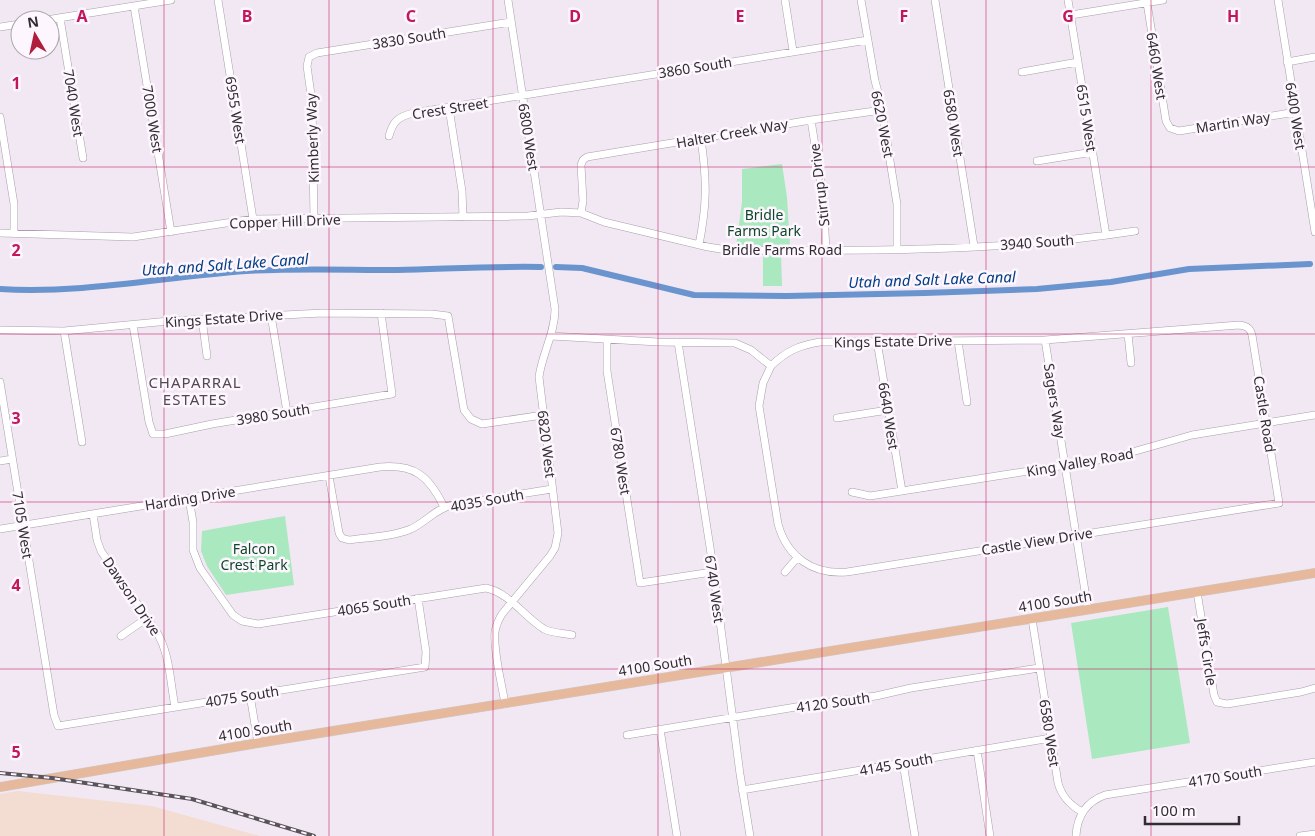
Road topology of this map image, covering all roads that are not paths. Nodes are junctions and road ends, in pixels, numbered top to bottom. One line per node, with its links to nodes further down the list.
1 (170, 0): 11 (street)
2 (218, 0): 37 (street, 6955 West)
3 (508, 0): 14 (street, 6800 West)
4 (785, 0): 16 (street)
5 (861, 0): 15 (street, 6620 West)
6 (935, 0): 46 (street, 6580 West)
7 (1068, 0): 12 (street, 6515 West)
8 (1163, 0): 10 (street)
9 (1278, 0): 20 (street, 6400 West)
10 (1147, 3): 12 (street); 28 (street, 6460 West)
11 (134, 6): 13 (street); 40 (street, 7000 West)
12 (1070, 14): 19 (street, 6515 West)
13 (60, 18): 32 (street, 7040 West)
14 (511, 22): 17 (street, 3830 South); 22 (street, 6800 West)
15 (868, 40): 16 (street, 3860 South); 24 (street, 6620 West)
16 (793, 52): 22 (street, 3860 South)
17 (309, 57): 38 (street, Kimberly Way)
18 (1315, 57): 20 (street)
19 (1078, 62): 21 (street); 31 (street, 6515 West)
20 (1288, 62): 25 (street, 6400 West)
21 (1022, 72)
22 (522, 95): 23 (street, Crest Street); 35 (street, 6800 West)
23 (449, 108): 29 (street, Crest Street); 36 (street)
24 (882, 110): 27 (street, Halter Creek Way); 47 (street, 6620 West)
25 (1296, 112): 28 (street, Martin Way); 41 (street, 6400 West)
26 (0, 117): 43 (street)
27 (811, 120): 30 (street, Halter Creek Way); 49 (street, Stirrup Drive)
28 (1170, 128)
29 (389, 136)
30 (701, 139): 34 (street, Halter Creek Way); 45 (street)
31 (1092, 152): 33 (street); 44 (street, 6515 West)
32 (83, 158)
33 (1037, 160)
34 (581, 213): 35 (street, Bridle Farms Road); 45 (street, Bridle Farms Road)
35 (540, 215): 36 (street, Copper Hill Drive); 50 (street, 6800 West)
36 (463, 217): 38 (street, Copper Hill Drive)
37 (253, 219): 38 (street, Copper Hill Drive); 40 (street, Copper Hill Drive)
38 (314, 219)
39 (1135, 231): 44 (street, 3940 South)
40 (171, 232): 43 (street, Copper Hill Drive)
41 (1315, 232)
42 (0, 233): 43 (street, Copper Hill Drive)
43 (14, 233)
44 (1106, 235): 46 (street, 3940 South)
45 (699, 245): 49 (street, Bridle Farms Road)
46 (974, 246): 48 (street, 3940 South)
47 (898, 249): 48 (street, Bridle Farms Road); 49 (street, Bridle Farms Road)
48 (939, 249)
49 (826, 250)
50 (550, 274): 59 (street, 6820 West)
51 (381, 313): 52 (street, Kings Estate Drive); 72 (street, 3980 South); 73 (street, Kings Estate Drive)
52 (271, 315): 53 (street, Kings Estate Drive); 72 (street)
53 (202, 319): 54 (street, Kings Estate Drive); 65 (street)
54 (133, 325): 57 (street, Kings Estate Drive); 72 (street, 3980 South)
55 (1248, 327): 58 (street, Kings Estate Drive); 76 (street, Castle Road)
56 (0, 330): 57 (street, Kings Estate Drive)
57 (64, 331): 77 (street)
58 (1128, 334): 62 (street, Kings Estate Drive); 66 (street)
59 (551, 336): 60 (street); 73 (street, 6820 West)
60 (607, 340): 64 (street); 93 (street, 6780 West)
61 (958, 340): 62 (street, Kings Estate Drive); 63 (street, Kings Estate Drive); 70 (street)
62 (1045, 340): 80 (street, Sagers Way)
63 (877, 341): 67 (street, Kings Estate Drive); 71 (street, 6640 West)
64 (678, 342): 67 (street); 93 (street, 6740 West)
65 (207, 356)
66 (1131, 363)
67 (771, 366): 92 (street, Castle View Drive)
68 (0, 382): 69 (street, 7105 West)
69 (1, 396): 78 (street, 7105 West)
70 (967, 402)
71 (888, 410): 75 (street); 83 (street, 6640 West)
72 (287, 412)
73 (543, 415): 82 (street, 6820 West)
74 (1315, 415): 76 (street, King Valley Road)
75 (837, 418)
76 (1266, 423): 80 (street, King Valley Road); 86 (street, Castle Road)
77 (82, 442)
78 (12, 459): 79 (street); 89 (street, 7105 West)
79 (0, 461)
80 (1065, 465): 83 (street, King Valley Road); 91 (street, Sagers Way)
81 (329, 476): 85 (street, Harding Drive); 87 (street, Harding Drive); 87 (street, 4035 South)
82 (552, 488): 87 (street, 4035 South); 98 (street, 6820 West)
83 (902, 491): 84 (street, King Valley Road)
84 (852, 492)
85 (189, 498): 88 (street, Harding Drive); 97 (street, 4065 South)
86 (1279, 503): 91 (street, Castle View Drive)
87 (444, 507)
88 (93, 514): 89 (street, Harding Drive); 100 (street, Dawson Drive)
89 (23, 526): 90 (street, Harding Drive); 111 (street, 7105 West)
90 (0, 529)
91 (1076, 535): 92 (street, Castle View Drive); 99 (street, Sagers Way)
92 (797, 558): 94 (street)
93 (712, 572): 104 (street, 6740 West)
94 (785, 572)
95 (1315, 573): 96 (main road, 4100 South)
96 (1197, 592): 99 (main road, 4100 South); 106 (street, Jeffs Circle)
97 (418, 598): 98 (street, 4065 South); 107 (street, 4075 South)
98 (512, 602): 102 (street, 4065 South); 108 (street, 6820 West)
99 (1088, 610): 101 (main road, 4100 South)
100 (147, 618): 103 (street); 109 (street, Dawson Drive)
101 (1032, 619): 104 (main road, 4100 South); 105 (street, 6580 West)
102 (572, 635)
103 (120, 636)
104 (726, 668): 108 (main road, 4100 South); 110 (street, 6740 West)
105 (1039, 668): 110 (street, 4120 South); 114 (street, 6580 West)
106 (1315, 688)
107 (250, 695): 109 (street, 4075 South); 115 (street)
108 (505, 704): 115 (main road, 4100 South)
109 (175, 707): 111 (street, 4075 South)
110 (733, 717): 112 (street, 4120 South); 120 (street, 6740 West)
111 (58, 726)
112 (660, 729): 113 (street, 4120 South); 123 (street)
113 (627, 734)
114 (1051, 738): 116 (street, 4145 South); 121 (street, 6580 West)
115 (258, 743): 119 (main road, 4100 South)
116 (976, 750): 118 (street, 4145 South); 126 (street)
117 (1315, 762): 121 (street, 4170 South)
118 (904, 763): 120 (street, 4145 South); 125 (street)
119 (0, 787)
120 (742, 790): 124 (street, 6740 West)
121 (1082, 812): 127 (street)
122 (1315, 834): 128 (street)
123 (678, 836)
124 (750, 836)
125 (915, 836)
126 (990, 836)
127 (1076, 836)
128 (1300, 836)

